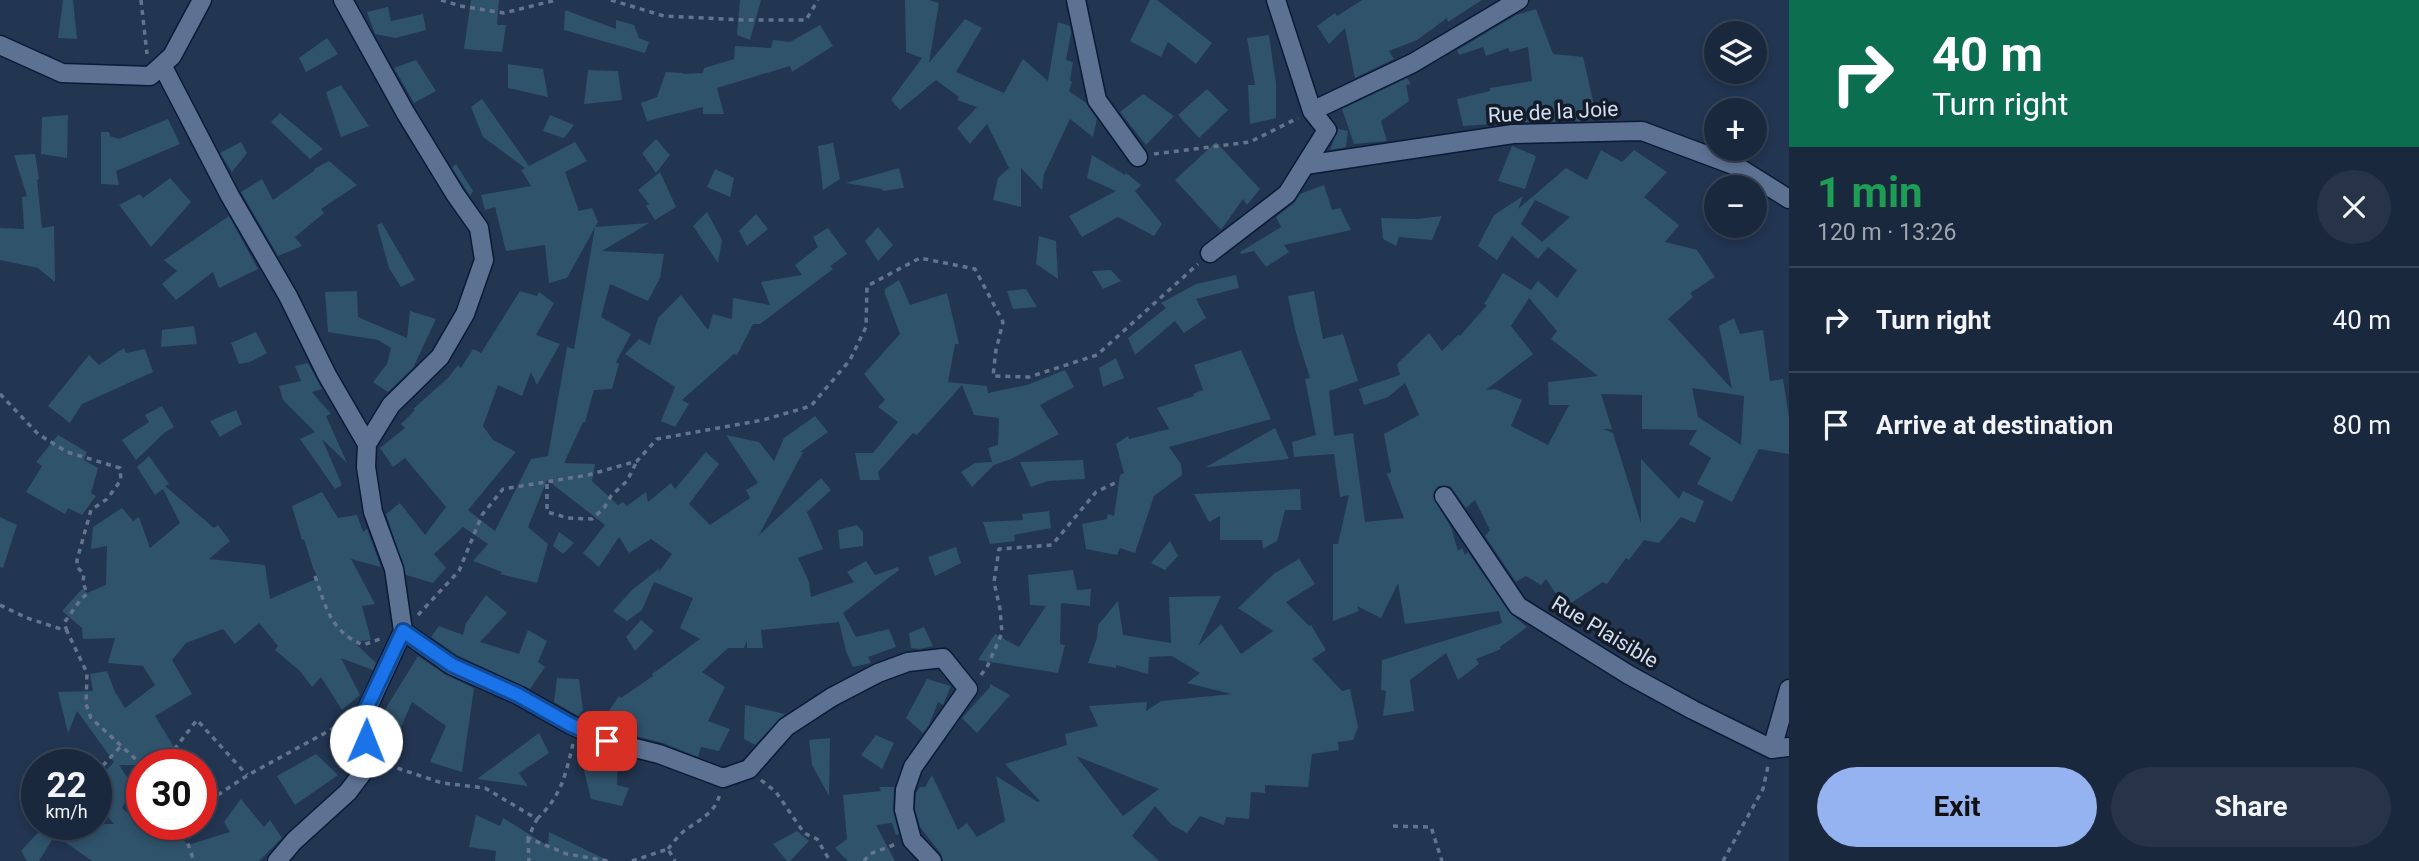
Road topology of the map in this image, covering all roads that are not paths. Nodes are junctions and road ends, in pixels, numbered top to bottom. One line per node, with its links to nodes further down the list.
1 (202, 0): 7 (street)
2 (344, 0): 13 (street)
3 (1076, 0): 9 (street)
4 (1276, 0): 8 (street)
5 (1519, 0): 8 (street)
6 (0, 45): 7 (street)
7 (156, 71): 13 (street)
8 (1312, 111): 10 (street)
9 (1138, 157)
10 (1305, 165): 11 (street, Rue de la Joie); 12 (street)
11 (1789, 199)
12 (1210, 253)
13 (367, 444): 15 (street)
14 (1444, 496): 17 (street, Rue Plaisible)
15 (403, 631): 18 (street); 19 (street)
16 (1789, 689): 17 (street)
17 (1780, 748)
18 (277, 861)
19 (932, 861)

